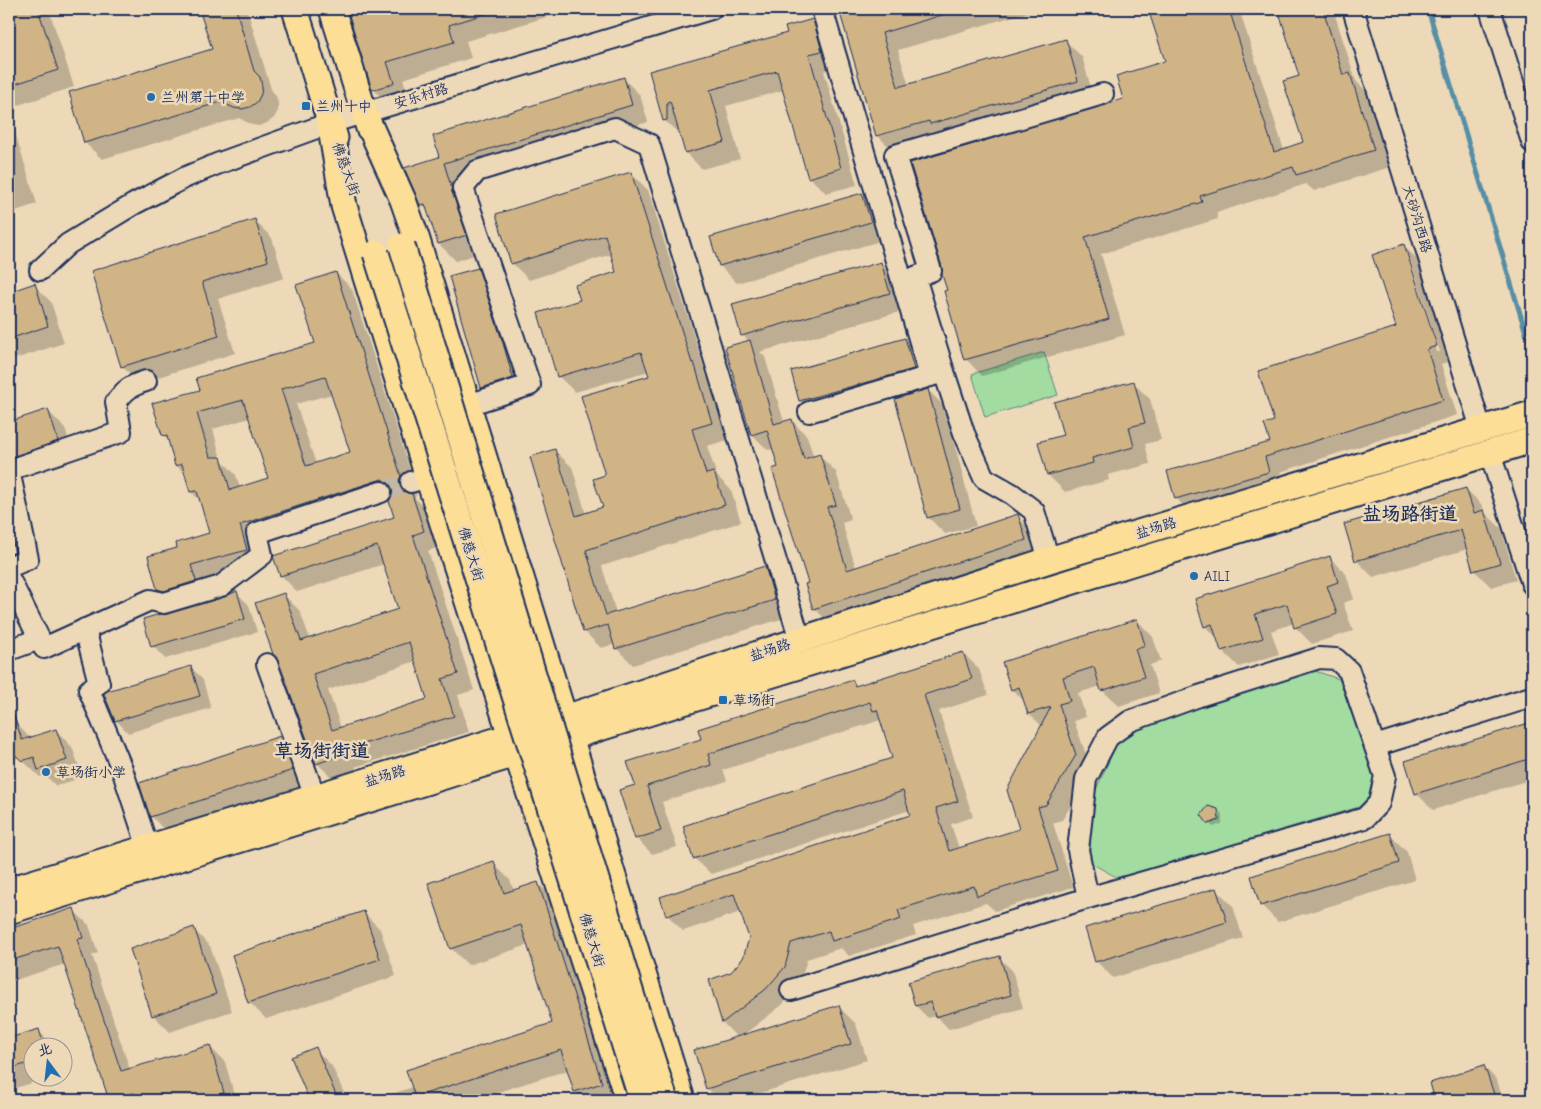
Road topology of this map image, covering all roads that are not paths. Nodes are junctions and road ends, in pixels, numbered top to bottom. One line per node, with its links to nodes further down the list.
1 (295, 9): 9 (main road, 佛慈大街)
2 (332, 9): 8 (main road, 佛慈大街)
3 (711, 9): 8 (street, 安乐村路)
4 (822, 9): 12 (street)
5 (1352, 9): 17 (street, 大砂沟西路)
6 (1490, 9): 10 (street)
7 (1103, 94): 12 (street)
8 (364, 113): 9 (street, 安乐村路); 14 (main road); 42 (main road, 佛慈大街, bridge)
9 (330, 123): 11 (street, 安乐村路); 32 (main road); 41 (main road, 佛慈大街, bridge)
10 (1532, 142)
11 (40, 270)
12 (937, 374): 15 (street); 21 (street)
13 (146, 381): 22 (street)
14 (468, 405): 26 (street); 31 (main road)
15 (809, 412)
16 (1532, 414): 17 (main road, 盐场路)
17 (1481, 429): 21 (main road, 盐场路)
18 (1523, 443): 19 (main road, 盐场路)
19 (1490, 453): 24 (street); 31 (main road, 盐场路)
20 (382, 492): 25 (street)
21 (1049, 560): 26 (main road, 盐场路)
22 (9, 567)
23 (9, 578): 27 (street)
24 (1532, 584)
25 (85, 630): 27 (street); 35 (street)
26 (800, 640): 31 (main road, 盐场路)
27 (42, 644): 28 (street)
28 (9, 650)
29 (267, 664): 34 (street)
30 (1532, 702): 33 (street)
31 (567, 728): 32 (main road, 盐场路); 43 (main road)
32 (514, 745): 34 (main road, 盐场路); 38 (main road, 盐场路); 40 (main road)
33 (1375, 746): 37 (street); 37 (street)
34 (315, 797): 35 (main road, 盐场路)
35 (148, 848): 36 (main road, 盐场路)
36 (9, 890)
37 (1088, 898): 39 (street)
38 (9, 912)
39 (791, 990)
40 (628, 1100)
41 (642, 1100)
42 (665, 1100)
43 (682, 1100)

